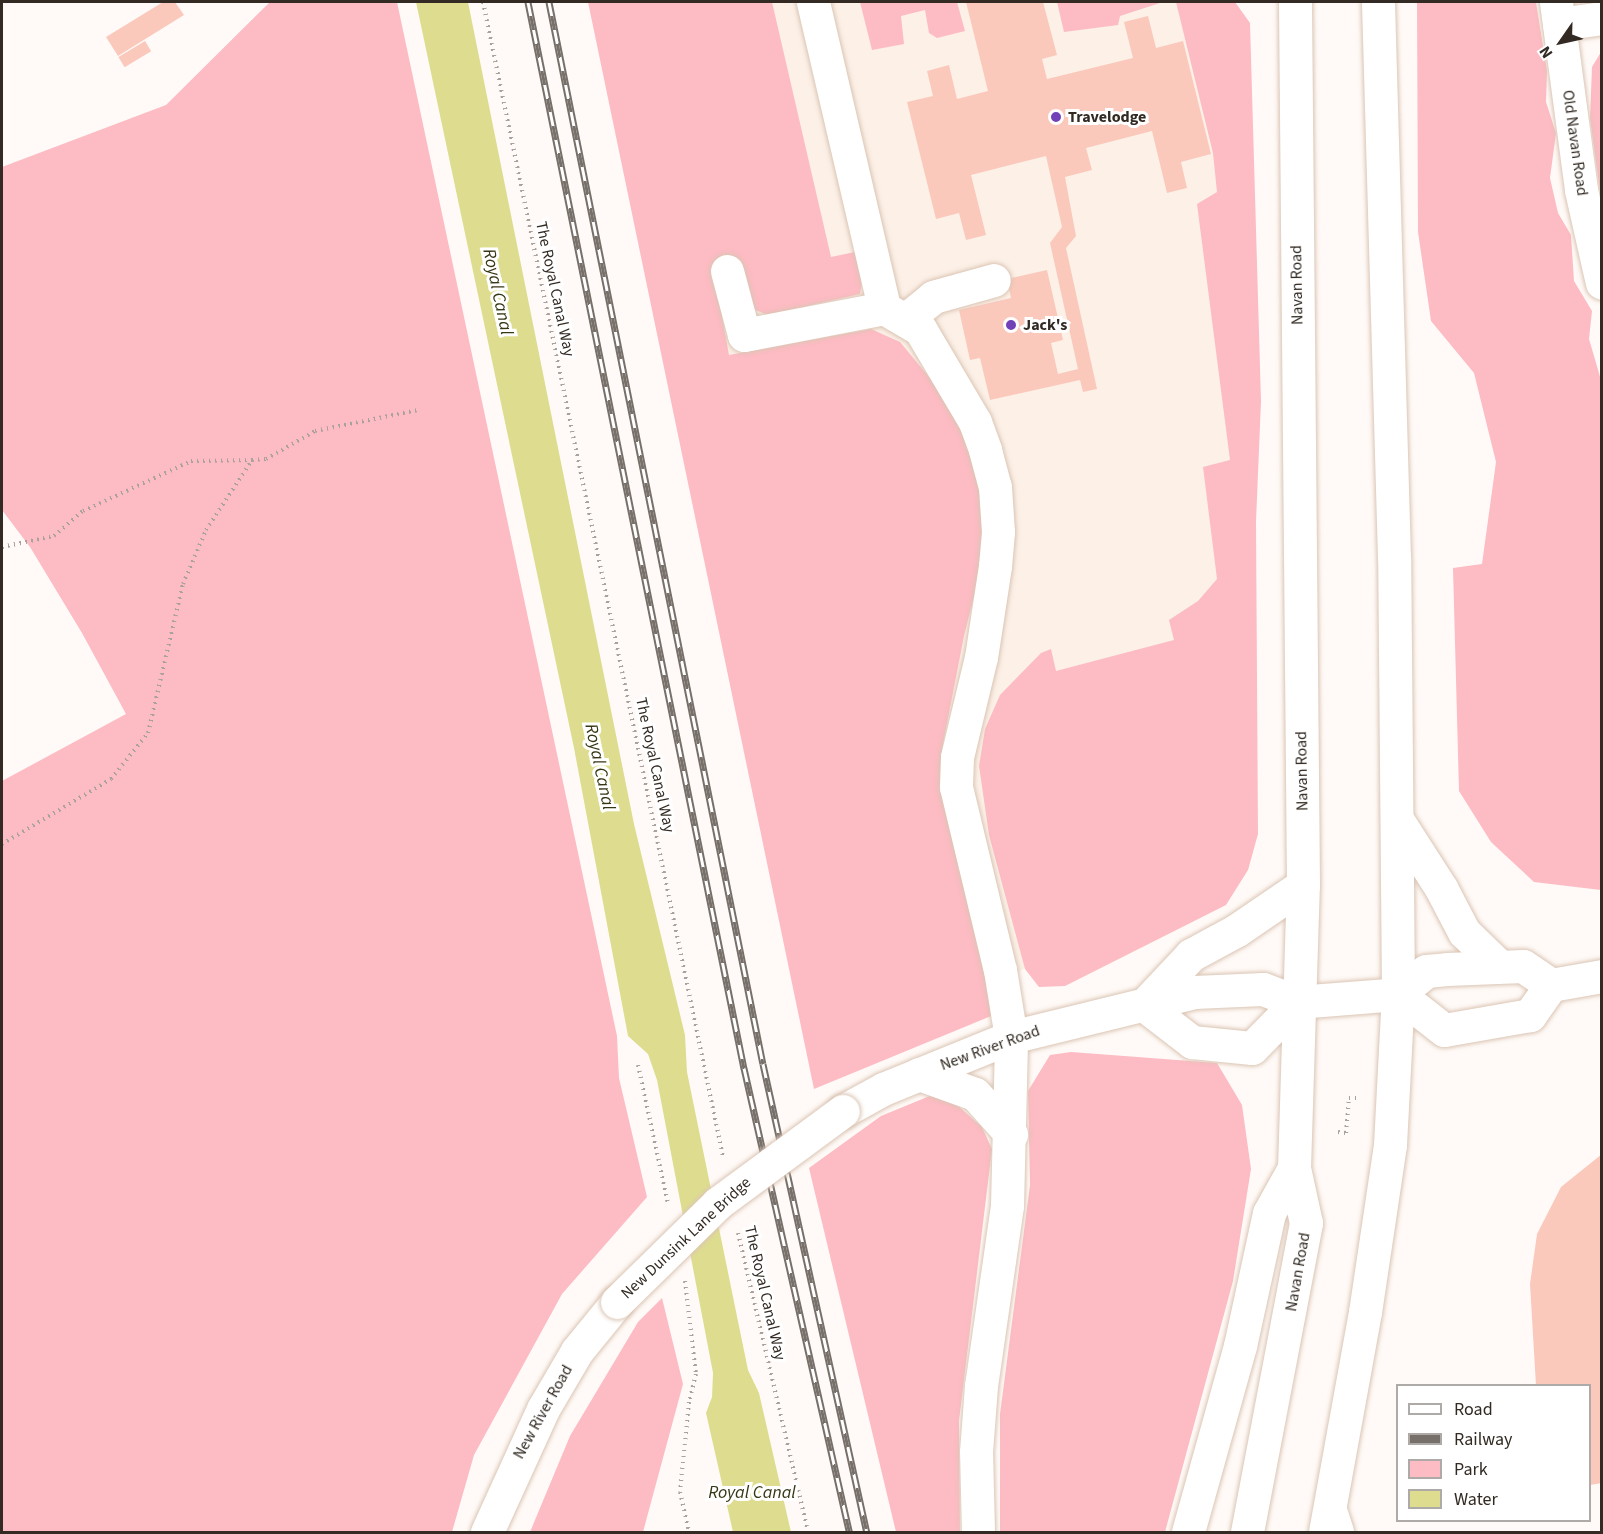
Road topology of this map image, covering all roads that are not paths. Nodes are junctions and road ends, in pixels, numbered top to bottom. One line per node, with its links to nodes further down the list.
1 (813, 2): 9 (main road)
2 (1295, 2): 11 (main road, Navan Road)
3 (1377, 2): 10 (main road)
4 (1558, 13): 5 (main road); 8 (main road, Old Navan Road)
5 (1602, 18)
6 (727, 271): 9 (main road)
7 (994, 279): 9 (main road)
8 (1602, 283)
9 (895, 314): 18 (main road)
10 (1398, 821): 12 (main road); 15 (main road)
11 (1303, 885): 16 (main road, Navan Road); 17 (main road)
12 (1499, 966): 14 (main road); 15 (main road)
13 (1602, 976): 14 (main road)
14 (1551, 985): 15 (main road)
15 (1398, 994): 16 (main road); 24 (main road)
16 (1297, 1002): 17 (main road, New River Road); 17 (main road); 22 (main road, Navan Road)
17 (1144, 1005): 18 (main road, New River Road)
18 (1011, 1037): 19 (main road, New River Road); 21 (main road)
19 (919, 1074): 20 (main road, New River Road); 21 (main road)
20 (843, 1112): 23 (main road, New Dunsink Lane Bridge, bridge)
21 (1011, 1134): 26 (main road)
22 (1294, 1168): 27 (main road); 28 (main road, Navan Road)
23 (617, 1302): 25 (main road, New River Road)
24 (1331, 1525)
25 (487, 1533)
26 (978, 1533)
27 (1188, 1533)
28 (1247, 1533)

